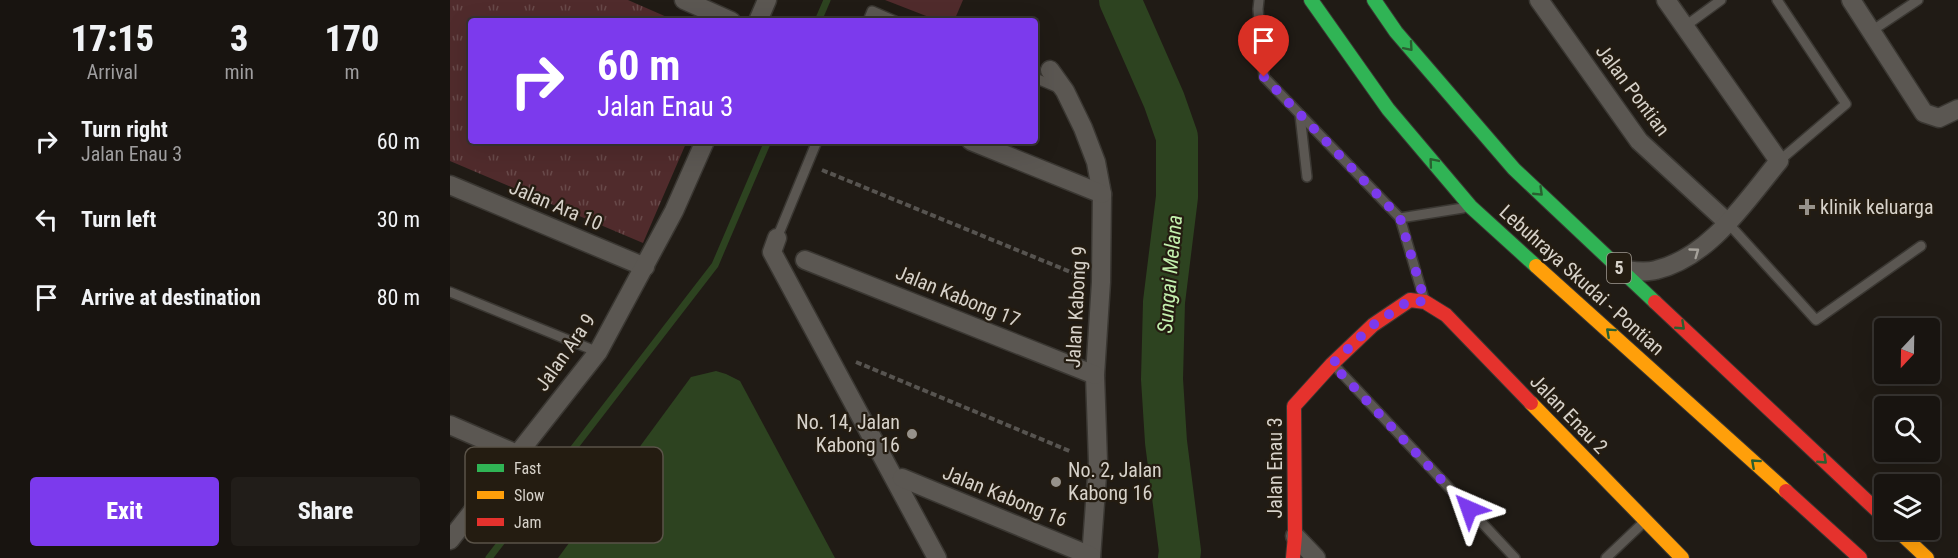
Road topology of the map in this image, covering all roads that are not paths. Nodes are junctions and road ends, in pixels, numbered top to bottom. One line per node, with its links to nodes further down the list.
1 (684, 0): 12 (street)
2 (767, 0): 13 (street)
3 (1259, 0): 20 (lane)
4 (1311, 0): 28 (main road, Lebuhraya Skudai - Pontian, one-way to 4)
5 (1374, 0): 35 (main road, Lebuhraya Skudai - Pontian / 5, one-way to 35)
6 (1539, 0): 30 (street, Jalan Pontian)
7 (1666, 0): 16 (street)
8 (1721, 0): 16 (lane)
9 (1777, 0): 24 (lane)
10 (1851, 0): 17 (street)
11 (1918, 0): 17 (lane)
12 (724, 18)
13 (759, 18)
14 (869, 18): 15 (lane)
15 (888, 18)
16 (1684, 27): 24 (street)
17 (1870, 32): 19 (street)
18 (1042, 74): 27 (street, Jalan Kabong 9)
19 (1958, 109)
20 (1300, 115): 25 (lane); 29 (lane)
21 (704, 144): 34 (street, Jalan Ara 9)
22 (816, 144): 31 (lane)
23 (978, 144): 27 (street)
24 (1779, 161): 30 (street)
25 (1307, 177)
26 (450, 186): 34 (street, Jalan Ara 10)
27 (1102, 194): 40 (street, Jalan Kabong 9)
28 (1471, 207): 29 (lane); 58 (main road, Lebuhraya Skudai - Pontian, one-way to 28)
29 (1400, 218): 37 (lane)
30 (1727, 222): 32 (lane); 35 (street, one-way to 30)
31 (777, 238): 52 (street)
32 (1921, 246)
33 (805, 260): 40 (street, Jalan Kabong 17)
34 (645, 267): 38 (street, Jalan Ara 9)
35 (1621, 270): 45 (main road, Lebuhraya Skudai - Pontian / 5, one-way to 45)
36 (450, 292): 38 (lane)
37 (1425, 302): 39 (main road, Jalan Enau 3); 47 (main road, Jalan Enau 2)
38 (598, 352): 43 (street, Jalan Ara 9)
39 (1332, 364): 48 (main road, Jalan Enau 3); 55 (lane)
40 (1095, 375): 51 (street, Jalan Kabong 9)
41 (450, 425): 42 (street)
42 (501, 447)
43 (523, 447)
44 (902, 478): 51 (street, Jalan Kabong 16)
45 (1874, 508)
46 (465, 519): 49 (street, Jalan Ara 9)
47 (1646, 521): 56 (lane); 57 (main road, Jalan Enau 2)
48 (1295, 536): 53 (main road, Jalan Enau 3); 54 (street)
49 (451, 537)
50 (1908, 540): 59 (main road)
51 (1091, 557)
52 (937, 558)
53 (1293, 558)
54 (1316, 558)
55 (1515, 558)
56 (1606, 558)
57 (1682, 558)
58 (1860, 558)
59 (1927, 558)

